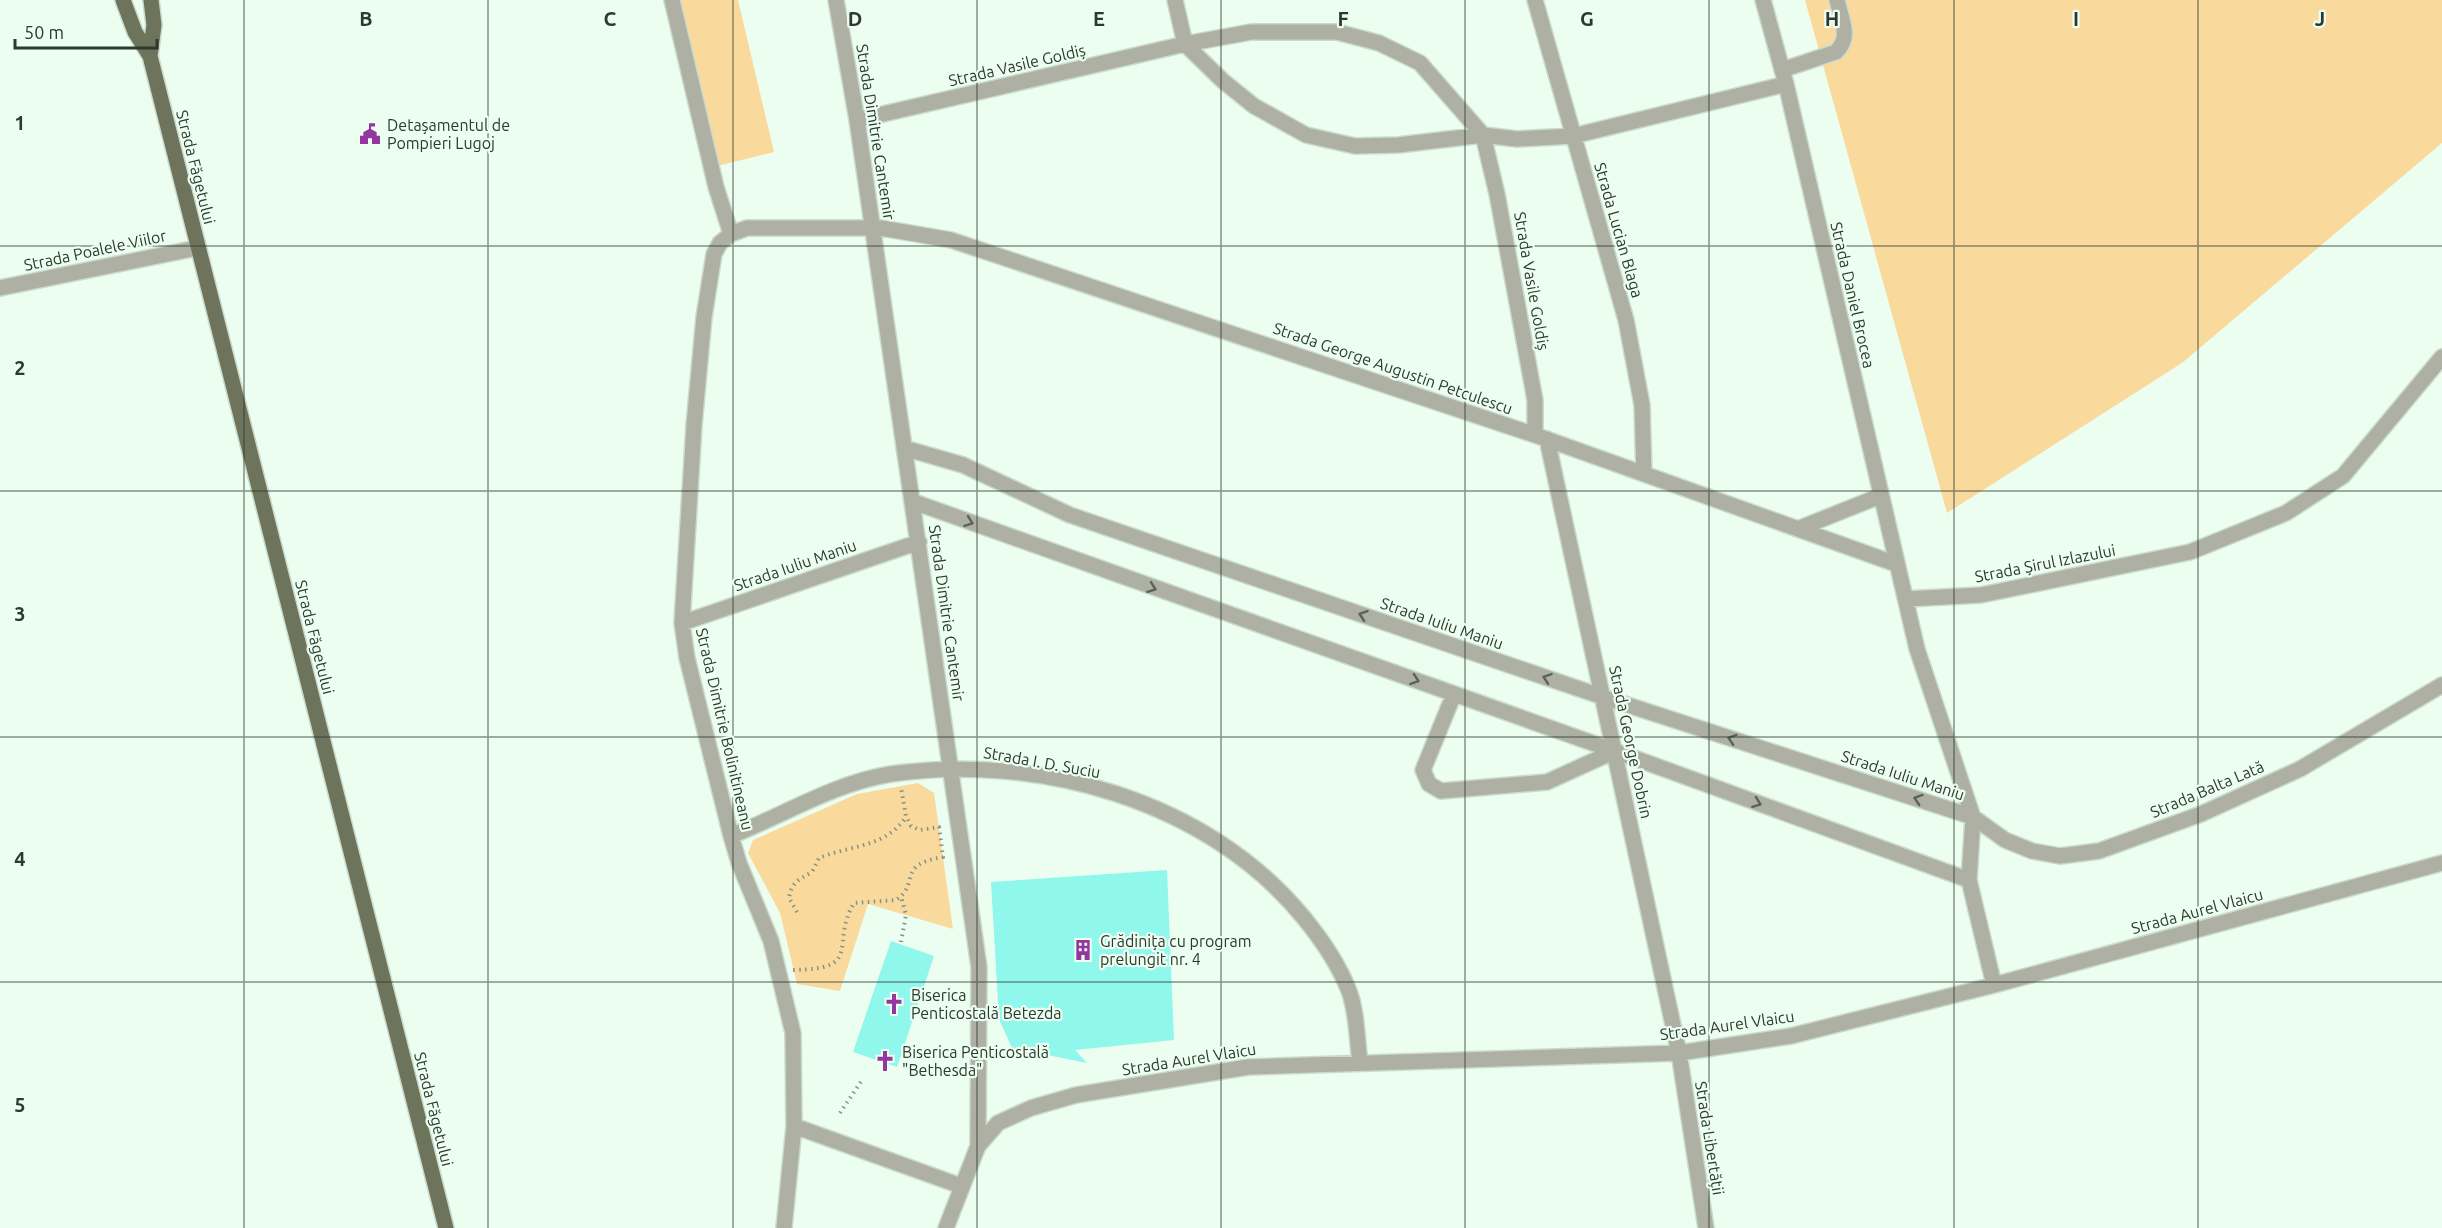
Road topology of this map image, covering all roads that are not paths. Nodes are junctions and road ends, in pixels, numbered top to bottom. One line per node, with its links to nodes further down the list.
1 (123, 0): 10 (main road, Strada Făgetului)
2 (151, 0): 10 (main road, Strada Făgetului)
3 (672, 0): 16 (street)
4 (838, 0): 12 (street, Strada Dimitrie Cantemir)
5 (1175, 0): 9 (street)
6 (1535, 0): 14 (street, Strada Lucian Blaga)
7 (1763, 0): 11 (street, Strada Daniel Brocea)
8 (1837, 0): 11 (street)
9 (1185, 44): 12 (street, Strada Vasile Goldiș); 13 (street); 13 (street, Strada Vasile Goldiș)
10 (150, 56): 17 (main road, Strada Făgetului)
11 (1784, 77): 14 (street); 23 (street, Strada Daniel Brocea)
12 (857, 120): 15 (street, Strada Dimitrie Cantemir)
13 (1483, 135): 14 (street); 20 (street, Strada Vasile Goldiș)
14 (1573, 136): 22 (street, Strada Lucian Blaga)
15 (872, 229): 16 (street); 20 (street, Strada George Augustin Petculescu); 21 (street, Strada Dimitrie Cantemir)
16 (731, 234): 29 (street, Strada Dimitrie Bolinitineanu)
17 (197, 248): 18 (street, Strada Poalele Viilor); 45 (main road, Strada Făgetului)
18 (0, 288)
19 (2442, 357): 28 (street, Strada Șirul Izlazului)
20 (1541, 437): 22 (street, Strada George Augustin Petculescu); 32 (street, Strada George Dobrin)
21 (904, 447): 24 (street, Strada Dimitrie Cantemir); 32 (street, Strada Iuliu Maniu, one-way to 21)
22 (1644, 474): 25 (street, Strada George Augustin Petculescu)
23 (1880, 495): 25 (street); 27 (street, Strada Daniel Brocea)
24 (914, 502): 26 (street, Strada Dimitrie Cantemir); 31 (street, one-way to 31)
25 (1800, 528): 27 (street, Strada George Augustin Petculescu)
26 (919, 542): 29 (street, Strada Iuliu Maniu); 34 (street, Strada Dimitrie Cantemir)
27 (1896, 564): 28 (street, Strada Daniel Brocea)
28 (1906, 599): 35 (street)
29 (682, 623): 36 (street, Strada Dimitrie Bolinitineanu)
30 (2442, 685): 35 (street, Strada Balta Lată)
31 (1454, 694): 33 (street); 33 (street)
32 (1603, 697): 33 (street, Strada George Dobrin); 35 (street, Strada Iuliu Maniu, one-way to 32)
33 (1615, 751): 38 (street, one-way to 38); 40 (street, Strada George Dobrin)
34 (951, 769): 36 (street, Strada I. D. Suciu); 41 (street, Strada I. D. Suciu); 43 (street, Strada Dimitrie Cantemir)
35 (1973, 817): 38 (street)
36 (731, 836): 42 (street, Strada Dimitrie Bolinitineanu)
37 (2442, 863): 39 (street, Strada Aurel Vlaicu)
38 (1969, 880): 39 (street)
39 (1994, 985): 40 (street, Strada Aurel Vlaicu)
40 (1679, 1053): 41 (street, Strada Aurel Vlaicu); 48 (street, Strada Libertății)
41 (1360, 1063): 43 (street, Strada Aurel Vlaicu)
42 (794, 1126): 44 (street); 46 (street, Strada Dimitrie Bolinitineanu)
43 (978, 1146): 44 (street, Strada Dimitrie Cantemir)
44 (961, 1186): 47 (street, Strada Dimitrie Cantemir)
45 (446, 1228)
46 (784, 1228)
47 (946, 1228)
48 (1706, 1228)

